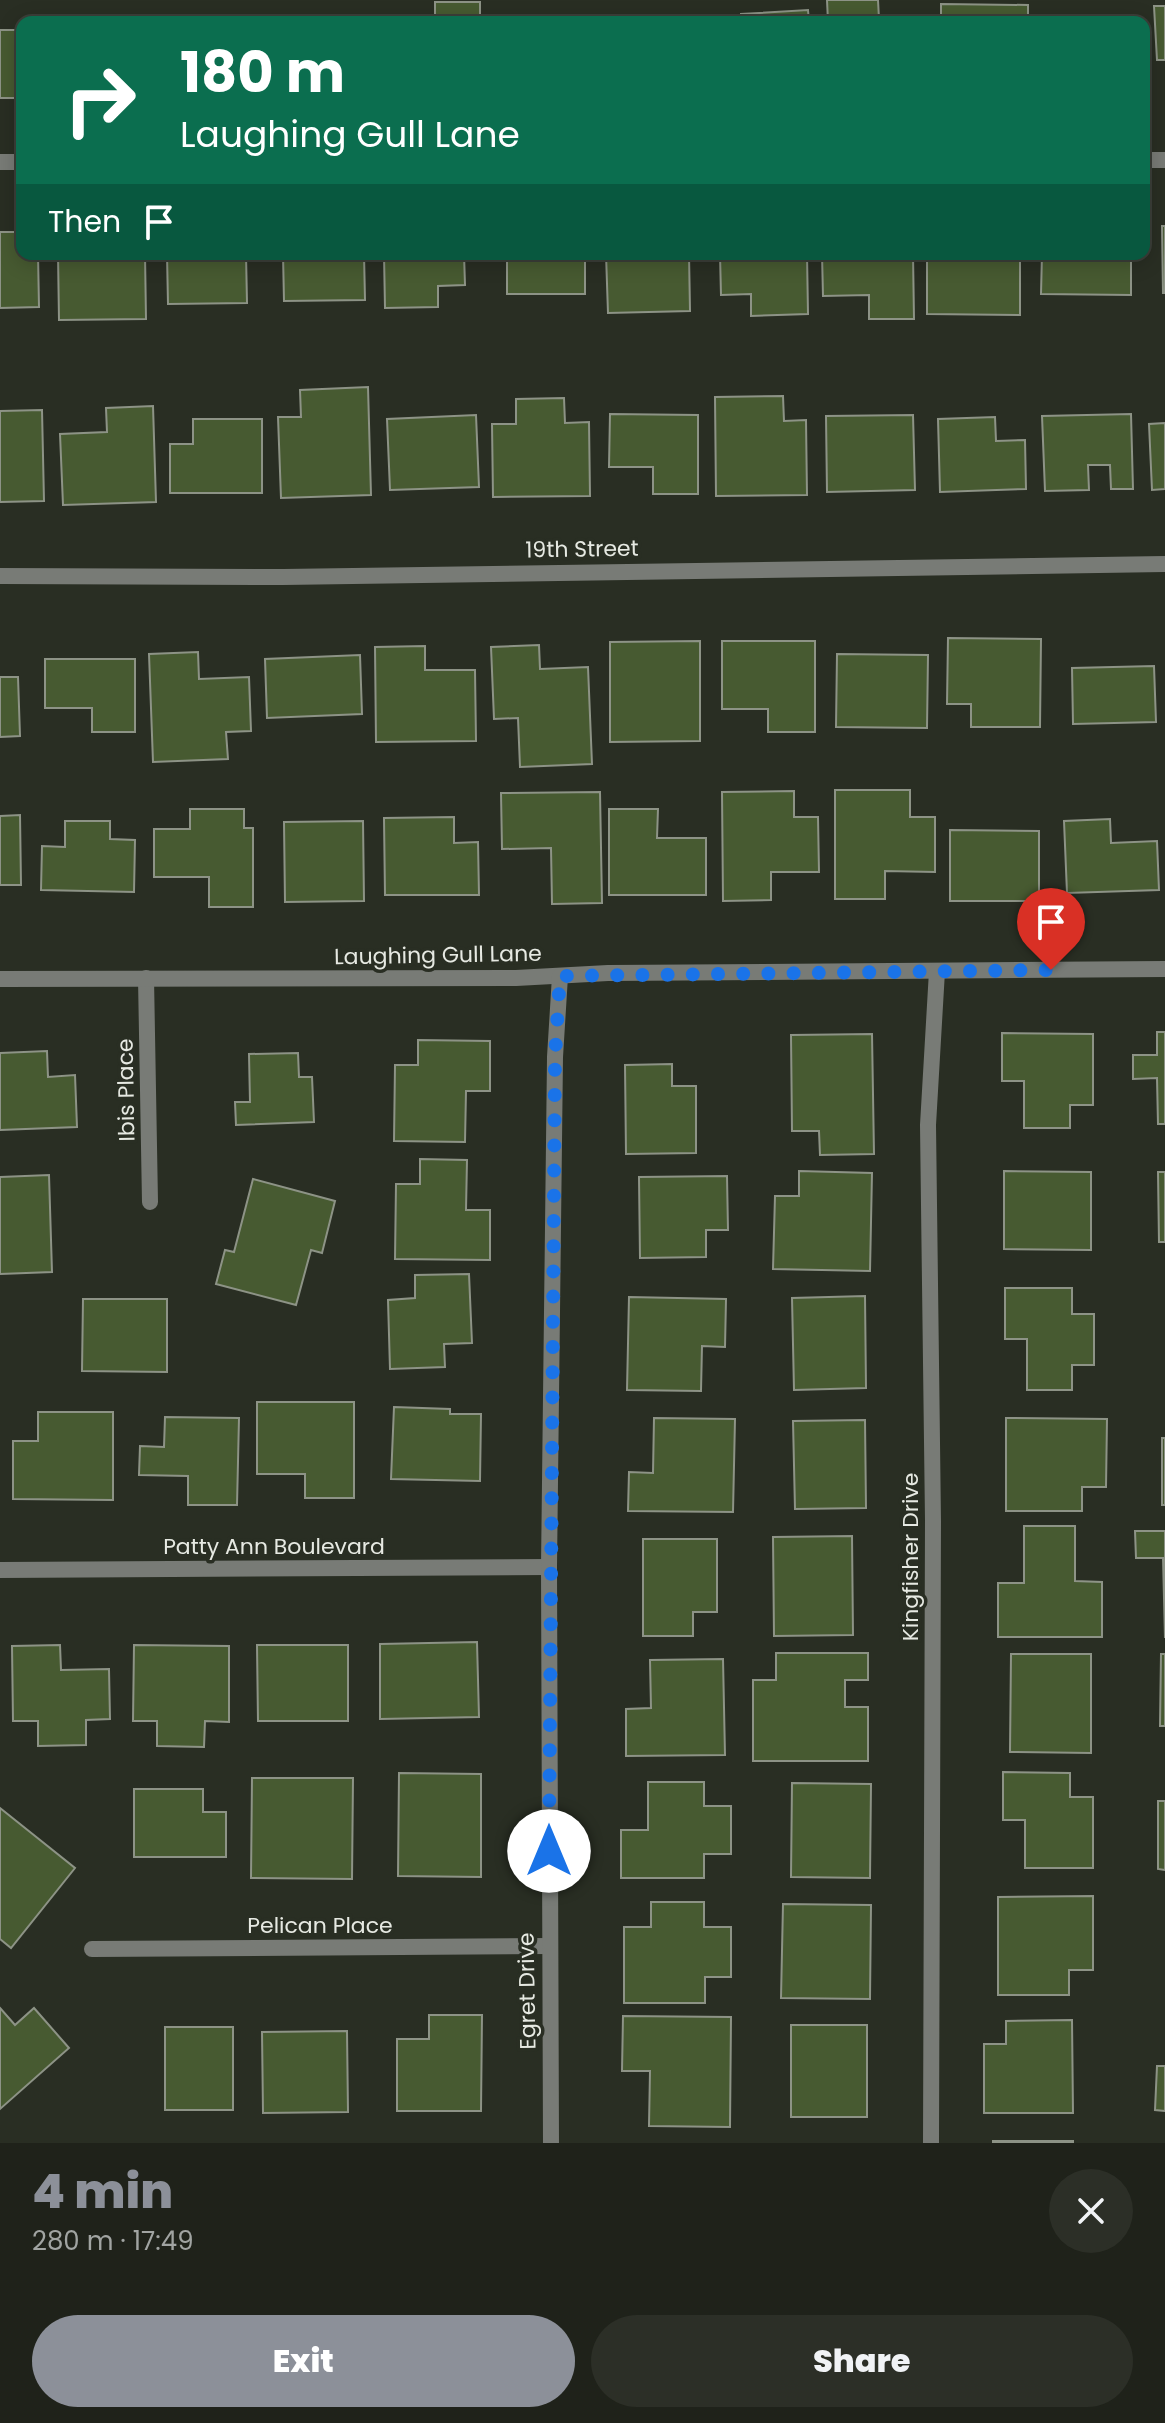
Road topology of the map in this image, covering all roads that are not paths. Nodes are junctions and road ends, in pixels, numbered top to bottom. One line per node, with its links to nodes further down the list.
1 (1165, 564): 2 (street, 19th Street)
2 (0, 576)
3 (1165, 969): 4 (street, Laughing Gull Lane)
4 (937, 971): 5 (street, Laughing Gull Lane); 14 (street, Kingfisher Drive)
5 (560, 976): 6 (street, Laughing Gull Lane); 9 (street, Egret Drive)
6 (146, 978): 7 (street, Laughing Gull Lane); 8 (street, Ibis Place)
7 (0, 979)
8 (150, 1202)
9 (549, 1567): 10 (street, Patty Ann Boulevard); 11 (street, Egret Drive)
10 (0, 1570)
11 (549, 1946): 12 (street, Pelican Place); 13 (street, Egret Drive)
12 (92, 1949)
13 (551, 2143)
14 (931, 2143)

